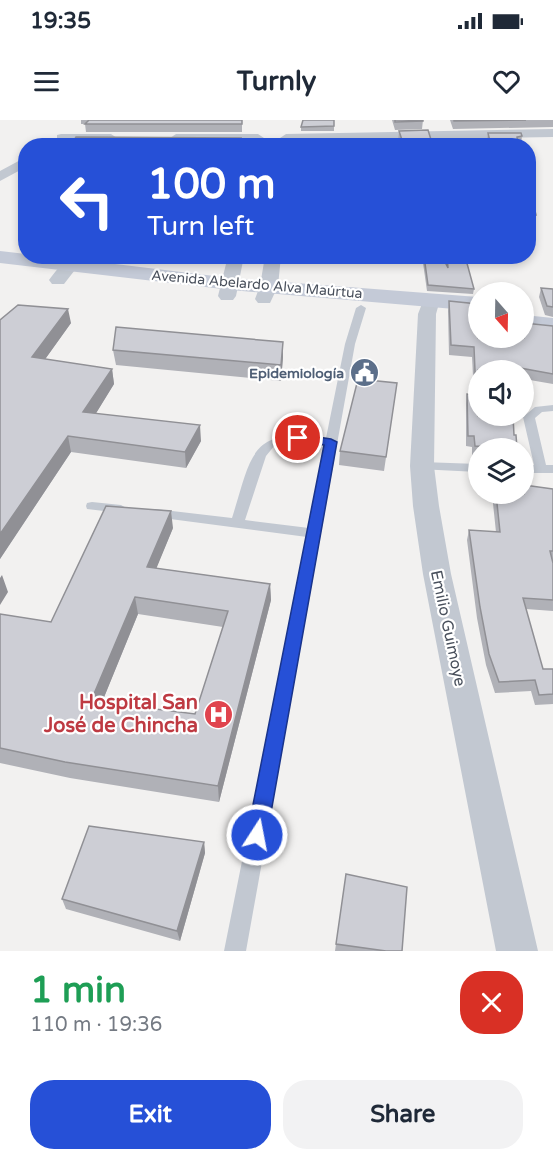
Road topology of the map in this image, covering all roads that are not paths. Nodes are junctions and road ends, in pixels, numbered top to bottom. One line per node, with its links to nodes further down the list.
1 (77, 126): 5 (street)
2 (553, 133): 4 (street)
3 (258, 137): 6 (street)
4 (286, 137)
5 (60, 138)
6 (165, 138)
7 (18, 166): 8 (street)
8 (0, 177)
9 (0, 257): 10 (street, Avenida Abelardo Alva Maúrtua)
10 (18, 262)
11 (28, 264): 14 (street, Avenida Abelardo Alva Maúrtua)
12 (234, 264): 16 (street)
13 (272, 264): 17 (street)
14 (64, 273): 15 (street, Avenida Abelardo Alva Maúrtua); 16 (street, Avenida Abelardo Alva Maúrtua)
15 (0, 274)
16 (229, 290): 17 (street, Avenida Abelardo Alva Maúrtua)
17 (267, 293): 19 (street, Avenida Abelardo Alva Maúrtua); 20 (street, Avenida Abelardo Alva Maúrtua)
18 (468, 305): 19 (street, Avenida Abelardo Alva Maúrtua)
19 (429, 307): 20 (street, Avenida Abelardo Alva Maúrtua); 23 (street, Avenida Abelardo Alva Maúrtua); 28 (street, Emilio Guimoye)
20 (361, 308): 27 (lane)
21 (534, 309): 22 (street)
22 (553, 310)
23 (468, 316)
24 (534, 323): 25 (street)
25 (553, 325)
26 (553, 408): 30 (lane)
27 (331, 442): 32 (lane); 33 (lane)
28 (422, 466): 29 (lane); 35 (street, Emilio Guimoye)
29 (468, 468)
30 (547, 469)
31 (92, 506): 32 (lane)
32 (237, 523): 33 (lane)
33 (314, 532): 34 (lane)
34 (235, 951)
35 (517, 951)

